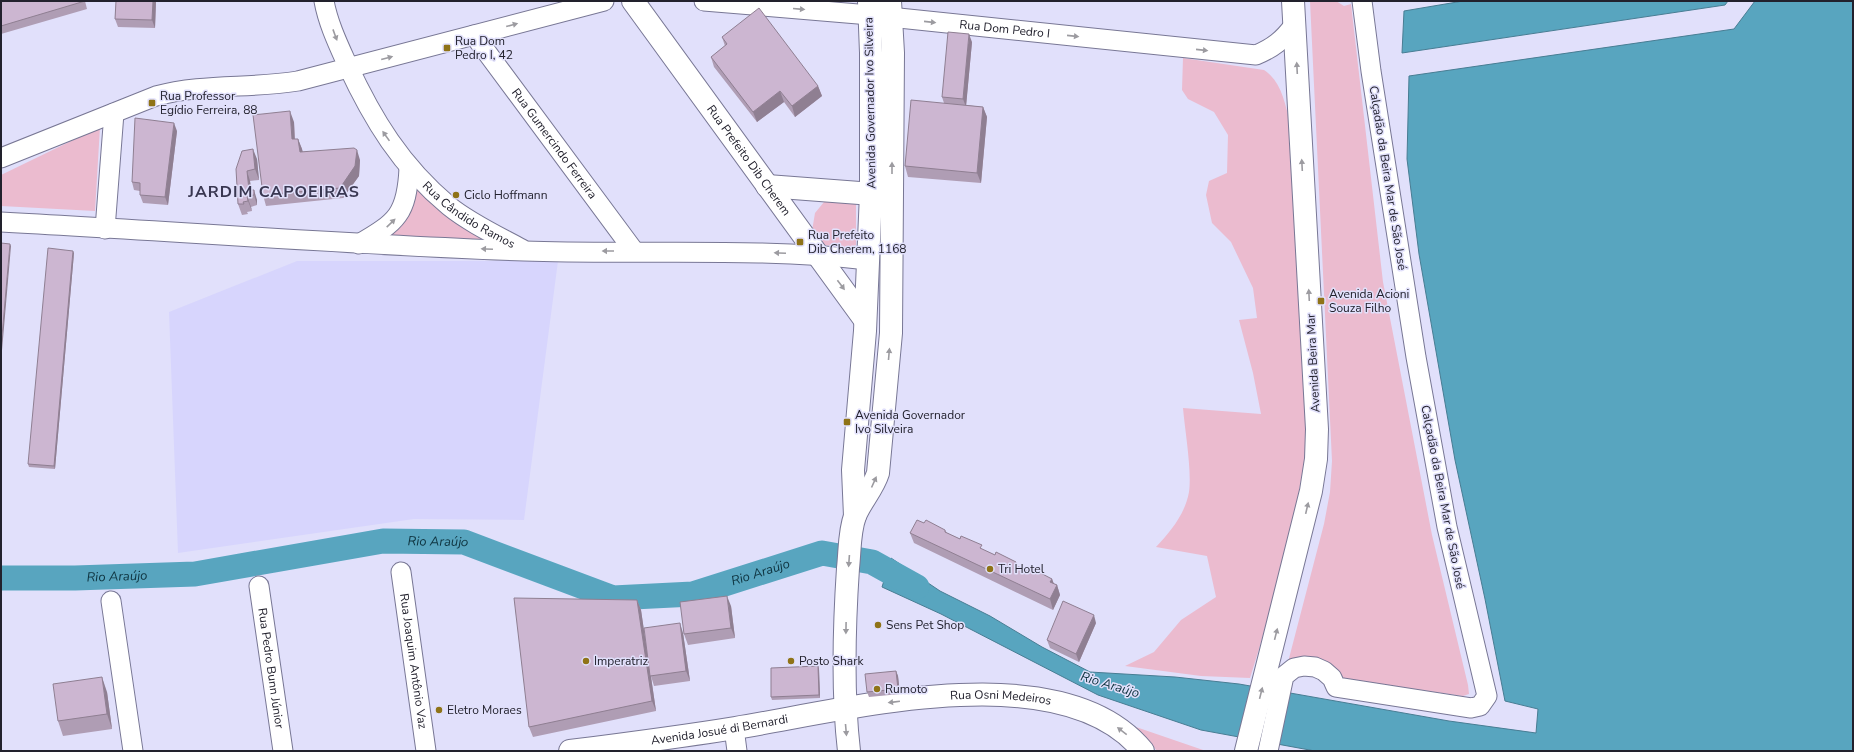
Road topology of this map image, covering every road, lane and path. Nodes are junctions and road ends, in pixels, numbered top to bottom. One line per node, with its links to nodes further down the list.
1 (324, 1): 11 (street, Rua Cândido Ramos, one-way to 11)
2 (604, 1): 10 (street, one-way to 2)
3 (633, 1): 15 (main road, Rua Prefeito Dib Cherem)
4 (704, 1): 7 (street, Rua Dom Pedro I, one-way to 7)
5 (1292, 1): 9 (main road, Avenida Beira Mar)
6 (1362, 1): 31 (street, Calçadão da Beira Mar de São José)
7 (869, 8): 8 (street, Rua Dom Pedro I); 17 (main road, Avenida Governador Ivo Silveira)
8 (890, 10): 9 (street, Rua Dom Pedro I, one-way to 9); 17 (main road, Avenida Governador Ivo Silveira, one-way to 8)
9 (1294, 25): 31 (main road, Avenida Beira Mar, one-way to 9)
10 (474, 35): 11 (street, one-way to 10); 23 (street, Rua Gumercindo Ferreira)
11 (349, 68): 12 (street); 14 (street, Rua Cândido Ramos, one-way to 11)
12 (114, 113): 13 (street); 19 (street)
13 (1, 158)
14 (409, 168): 21 (street, one-way to 14); 22 (street, Rua Cândido Ramos)
15 (767, 186): 16 (main road); 20 (main road, Rua Prefeito Dib Cherem)
16 (814, 190): 17 (main road); 20 (main road)
17 (881, 195): 25 (main road, Avenida Governador Ivo Silveira); 27 (main road, Avenida Governador Ivo Silveira, one-way to 17)
18 (1, 222): 19 (street)
19 (105, 229): 21 (street)
20 (799, 229): 24 (main road, Rua Prefeito Dib Cherem)
21 (359, 244): 22 (street, one-way to 21)
22 (526, 251): 23 (street, Rua Cândido Ramos, one-way to 22)
23 (634, 251): 24 (street, Rua Cândido Ramos, one-way to 23)
24 (819, 256): 25 (street, Rua Cândido Ramos); 26 (main road, Rua Prefeito Dib Cherem, one-way to 26)
25 (868, 260): 26 (main road, Avenida Governador Ivo Silveira)
26 (865, 320): 27 (main road, Avenida Governador Ivo Silveira)
27 (853, 524): 32 (main road, one-way to 32)
28 (401, 572): 37 (street, Rua Joaquim Antônio Vaz)
29 (259, 586): 36 (street, Rua Pedro Bunn Júnior)
30 (111, 601): 35 (street)
31 (1275, 674): 42 (main road, Avenida Beira Mar, one-way to 31); 43 (street)
32 (845, 708): 33 (main road, Avenida Josué di Bernardi); 40 (main road, one-way to 40); 41 (main road, Rua Osni Medeiros, one-way to 32)
33 (734, 728): 34 (main road, Avenida Josué di Bernardi); 39 (street)
34 (616, 748): 38 (main road, Avenida Josué di Bernardi)
35 (133, 751)
36 (283, 751)
37 (426, 751)
38 (570, 751)
39 (737, 751)
40 (849, 751)
41 (1143, 751)
42 (1246, 751)
43 (1268, 751)

